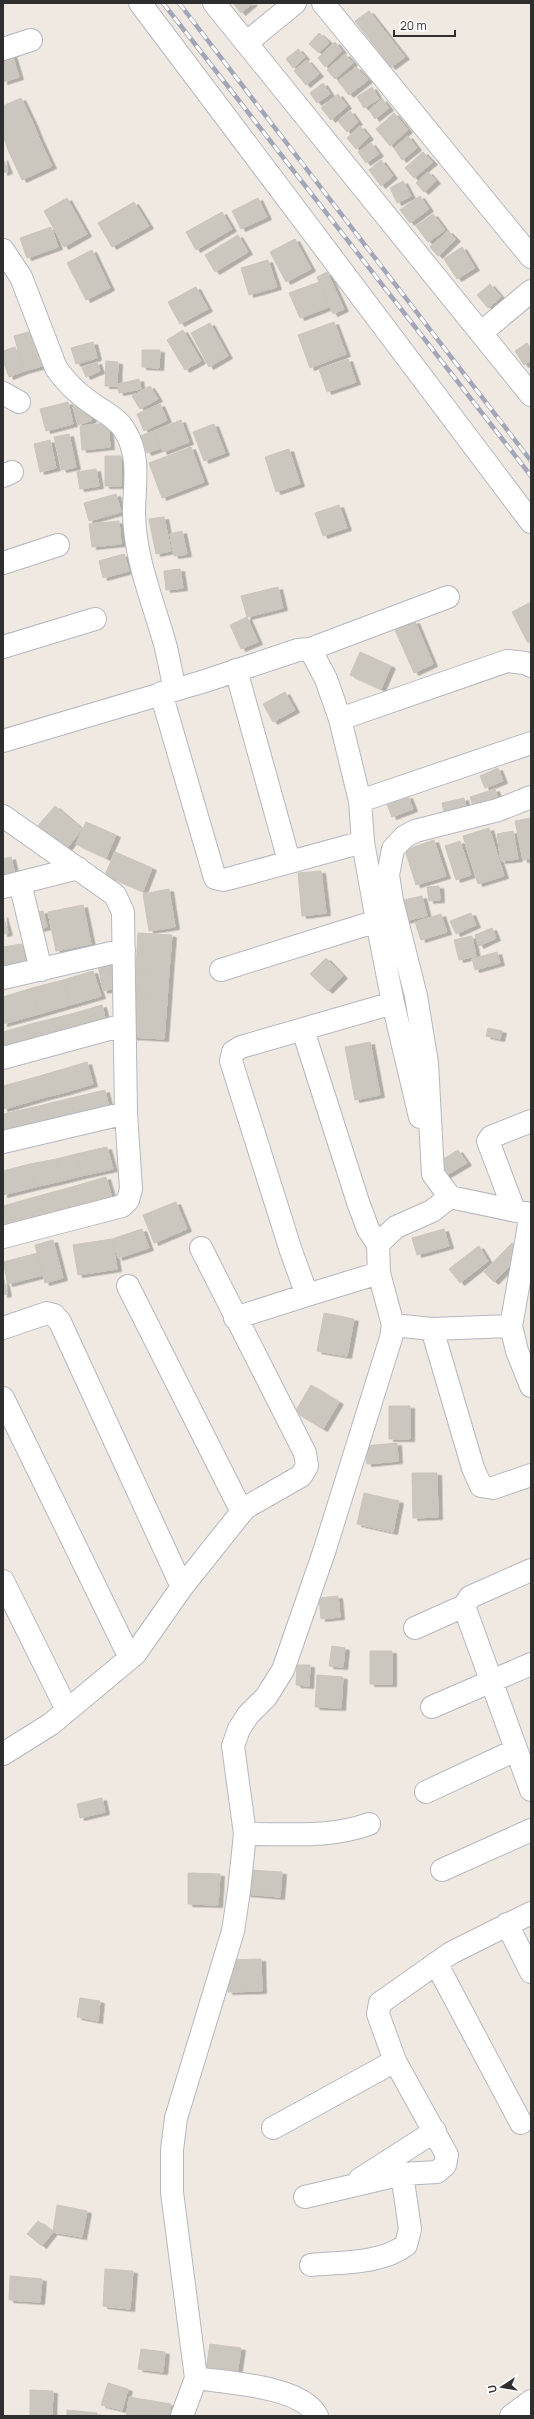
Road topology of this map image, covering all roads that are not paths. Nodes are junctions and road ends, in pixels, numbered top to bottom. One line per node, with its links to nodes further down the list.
1 (140, 3): 13 (street)
2 (214, 3): 6 (street)
3 (295, 3): 6 (street)
4 (323, 3): 9 (street)
5 (31, 40): 7 (street)
6 (246, 43): 11 (street)
7 (3, 49)
8 (3, 250): 22 (street)
9 (531, 257)
10 (531, 291): 11 (street)
11 (482, 332): 12 (street)
12 (531, 395)
13 (531, 522)
14 (58, 545): 15 (street)
15 (3, 563)
16 (448, 597): 19 (street)
17 (95, 619): 18 (street)
18 (3, 647)
19 (310, 649): 21 (street); 23 (street)
20 (531, 666): 23 (street)
21 (236, 670): 22 (street); 30 (street)
22 (168, 691): 24 (street); 30 (street)
23 (340, 719): 27 (street)
24 (3, 741)
25 (531, 743): 27 (street)
26 (531, 797): 45 (street)
27 (360, 801): 29 (street)
28 (3, 816): 31 (street)
29 (363, 842): 30 (street); 33 (street)
30 (289, 862)
31 (78, 868): 32 (street); 34 (street)
32 (12, 885): 35 (street)
33 (377, 921): 36 (street); 38 (street)
34 (124, 950): 35 (street); 39 (street)
35 (41, 970): 37 (street)
36 (221, 970)
37 (3, 978)
38 (393, 1003): 40 (street); 45 (street)
39 (124, 1025): 41 (street); 42 (street)
40 (303, 1030): 49 (street); 53 (street)
41 (3, 1058)
42 (126, 1112): 44 (street); 48 (street)
43 (531, 1121): 47 (street)
44 (3, 1142)
45 (433, 1174): 46 (street)
46 (450, 1198): 47 (street); 49 (street)
47 (525, 1212): 56 (street)
48 (3, 1237)
49 (378, 1244): 51 (street)
50 (200, 1248): 54 (street)
51 (379, 1273): 53 (street); 55 (street)
52 (128, 1286): 62 (street)
53 (307, 1295): 54 (street)
54 (235, 1318): 62 (street)
55 (394, 1325): 58 (street); 79 (street)
56 (511, 1326): 58 (street); 59 (street)
57 (3, 1328): 65 (street)
58 (432, 1329): 61 (street)
59 (531, 1386)
60 (3, 1398): 68 (street)
61 (531, 1475)
62 (242, 1512): 65 (street)
63 (531, 1570): 66 (street)
64 (3, 1581): 72 (street)
65 (182, 1587): 68 (street)
66 (464, 1606): 67 (street); 70 (street)
67 (415, 1628)
68 (130, 1658): 72 (street)
69 (531, 1664): 70 (street)
70 (492, 1682): 71 (street); 73 (street)
71 (432, 1707)
72 (67, 1710): 74 (street)
73 (516, 1750): 75 (street); 76 (street)
74 (3, 1754)
75 (531, 1790)
76 (426, 1792)
77 (369, 1824): 79 (street)
78 (531, 1830): 80 (street)
79 (244, 1834): 93 (street)
80 (442, 1870)
81 (531, 1914): 82 (street)
82 (507, 1924): 83 (street); 84 (street)
83 (436, 1963): 85 (street); 86 (street)
84 (531, 1972)
85 (395, 2061): 87 (street); 88 (street)
86 (521, 2123)
87 (273, 2128)
88 (435, 2132): 89 (street); 90 (street)
89 (402, 2174): 90 (street); 92 (street)
90 (345, 2188): 91 (street)
91 (305, 2197)
92 (311, 2265)
93 (196, 2378): 95 (street); 96 (street)
94 (531, 2401): 97 (street)
95 (182, 2416)
96 (317, 2416)
97 (511, 2416)

